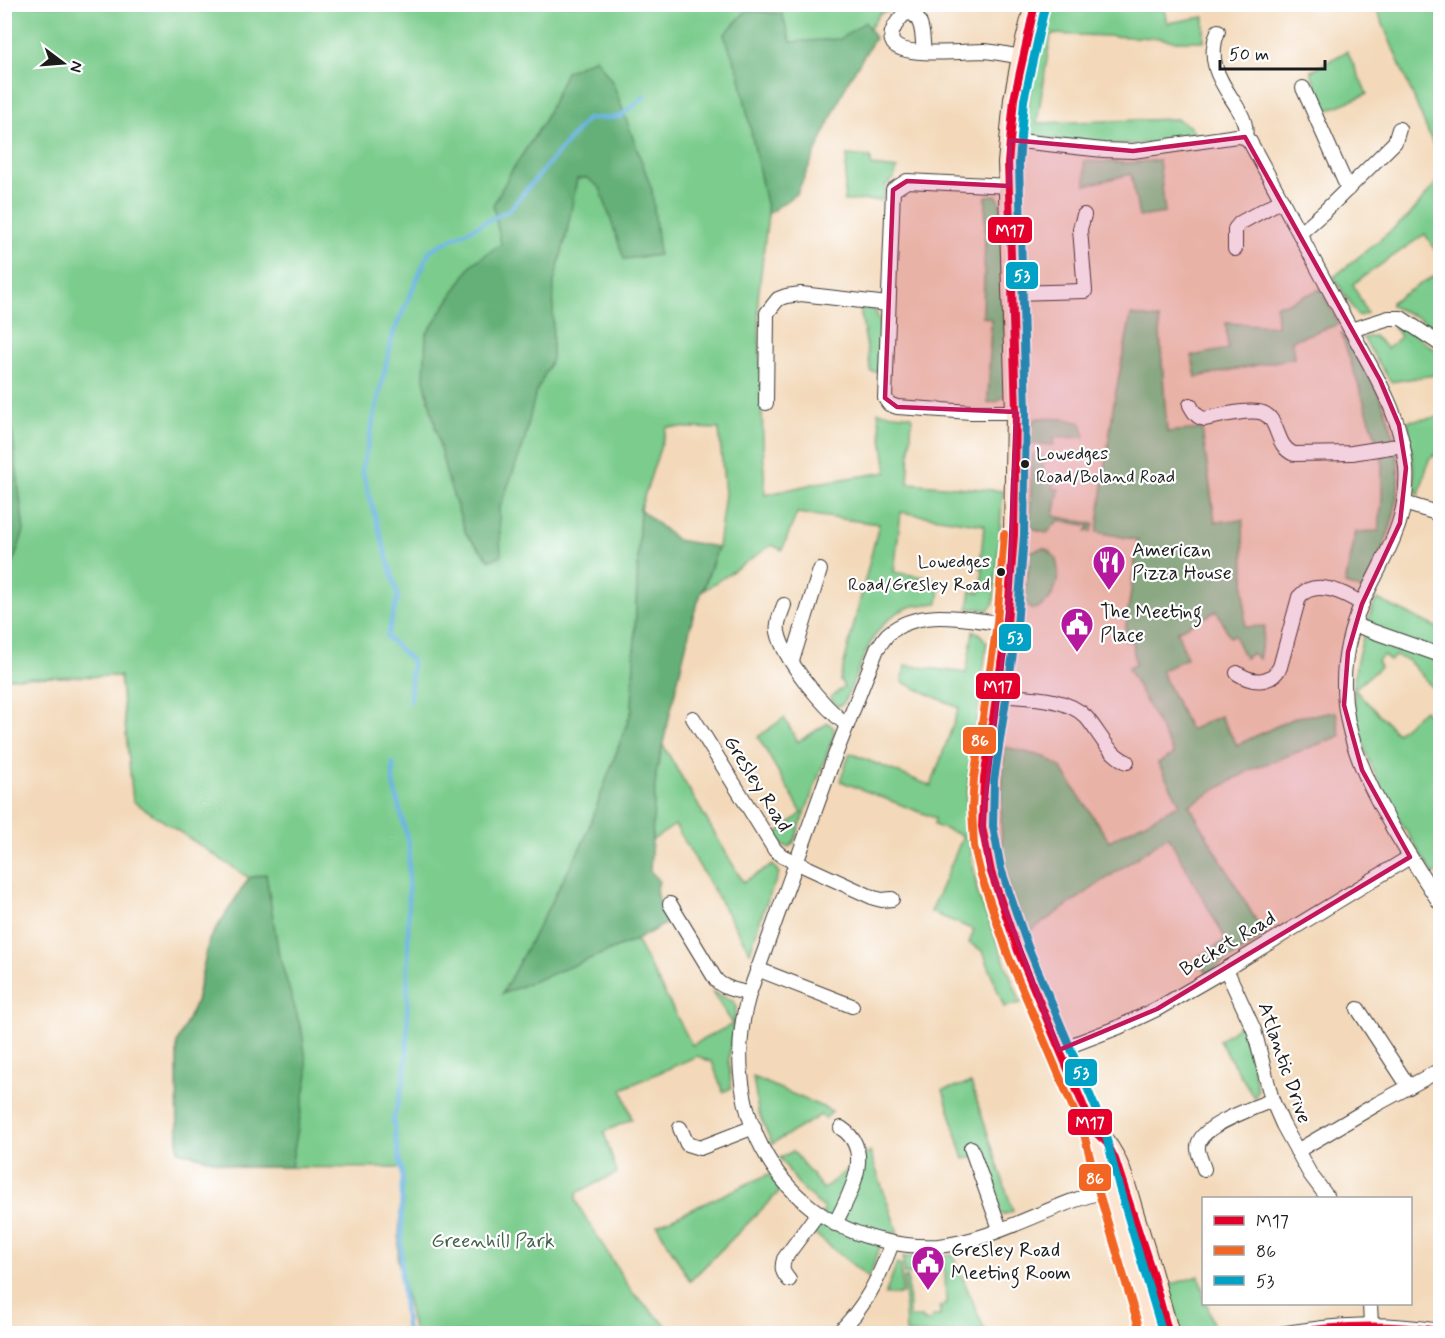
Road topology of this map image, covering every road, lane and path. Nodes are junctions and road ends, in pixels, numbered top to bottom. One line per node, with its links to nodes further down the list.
1 (1035, 4): 4 (street)
2 (1218, 32): 7 (street)
3 (924, 52): 4 (street)
4 (1022, 57): 8 (street)
5 (1303, 88): 10 (street)
6 (1400, 129): 10 (street)
7 (1245, 137): 8 (street); 11 (street)
8 (1010, 140): 9 (street)
9 (1009, 186): 15 (street); 16 (street)
10 (1348, 189): 13 (street)
11 (1282, 200): 13 (street); 14 (street)
12 (1084, 215): 15 (street)
13 (1300, 233): 17 (street)
14 (1235, 249)
15 (1013, 293): 21 (street)
16 (888, 304): 19 (street); 21 (street)
17 (1351, 330): 18 (street); 22 (street)
18 (1440, 344)
19 (766, 403)
20 (1190, 405): 22 (street)
21 (1016, 412): 28 (street)
22 (1403, 444): 23 (street)
23 (1404, 503): 24 (street); 26 (street)
24 (1440, 514)
25 (820, 570): 31 (street)
26 (1362, 604): 29 (street); 32 (street)
27 (784, 605): 31 (street)
28 (1007, 624): 33 (street); 35 (street, Gresley Road)
29 (1355, 625): 30 (street); 37 (street)
30 (1440, 655)
31 (792, 661): 35 (street)
32 (1237, 673)
33 (997, 695): 36 (street); 47 (street)
34 (693, 718): 38 (street, Gresley Road)
35 (847, 725): 38 (street, Gresley Road)
36 (1127, 762)
37 (1410, 857): 40 (street); 43 (street, Becket Road)
38 (796, 861): 39 (street, Gresley Road); 42 (street, Gresley Road)
39 (892, 899)
40 (1440, 900)
41 (669, 904): 44 (street)
42 (757, 969): 44 (street, Gresley Road); 45 (street)
43 (1226, 969): 47 (street, Becket Road); 50 (street, Atlantic Drive)
44 (749, 993): 51 (street, Gresley Road)
45 (852, 1006)
46 (1358, 1009): 49 (street)
47 (1059, 1050): 57 (street)
48 (1440, 1070): 49 (street)
49 (1409, 1087): 55 (street)
50 (1272, 1100): 55 (street, Atlantic Drive); 56 (street)
51 (754, 1127): 52 (street); 59 (street, Gresley Road)
52 (680, 1128)
53 (841, 1128): 60 (street)
54 (971, 1148): 61 (street)
55 (1297, 1151): 58 (street, Atlantic Drive)
56 (1204, 1169)
57 (1117, 1188): 61 (street, Gresley Road); 69 (street); 70 (street)
58 (1327, 1197)
59 (818, 1213): 60 (street, Gresley Road); 63 (street)
60 (835, 1224): 62 (street, Gresley Road)
61 (1000, 1229): 62 (street, Gresley Road)
62 (892, 1243): 68 (street)
63 (789, 1280)
64 (1370, 1305): 65 (street)
65 (1371, 1324): 66 (street); 67 (street)
66 (1330, 1330): 71 (street)
67 (1440, 1331)
68 (837, 1334)
69 (1152, 1334)
70 (1169, 1334)
71 (1280, 1334)

